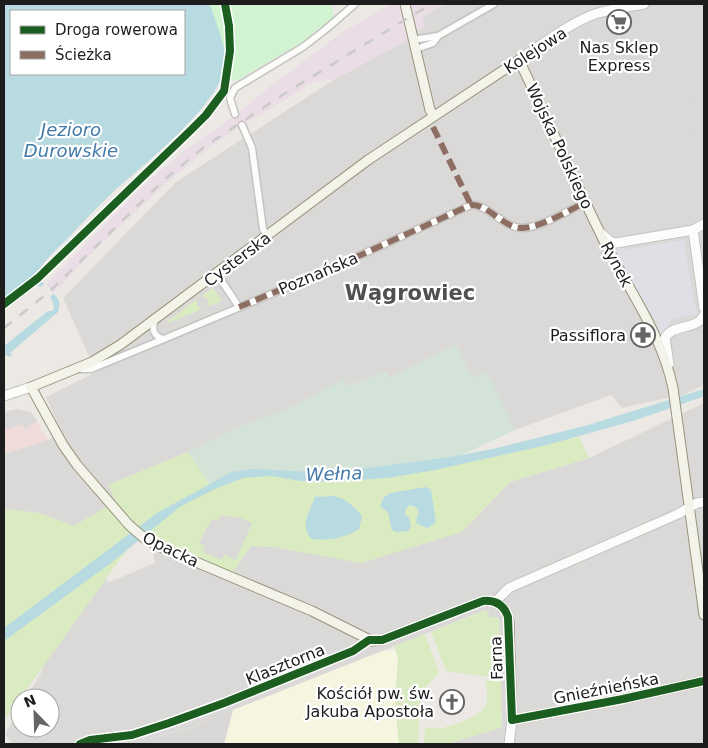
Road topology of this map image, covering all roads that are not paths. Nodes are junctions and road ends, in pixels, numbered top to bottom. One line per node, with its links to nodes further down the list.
1 (355, 4): 9 (street)
2 (405, 4): 7 (main road)
3 (494, 4): 7 (street)
4 (644, 4): 5 (street, Kolejowa)
5 (630, 5): 6 (street, Kolejowa)
6 (606, 8): 8 (street, Kolejowa)
7 (414, 44): 10 (main road)
8 (519, 60): 10 (main road, Kolejowa); 12 (main road, Wojska Polskiego)
9 (235, 114)
10 (434, 116): 16 (main road, Cysterska)
11 (242, 125): 16 (street)
12 (586, 202): 15 (main road, Wojska Polskiego); 18 (street, Poznańska)
13 (704, 224): 14 (street, Rynek)
14 (693, 230): 15 (street, Rynek); 19 (street)
15 (600, 232): 24 (main road, Rynek)
16 (267, 236): 17 (main road, Cysterska)
17 (217, 274): 18 (street); 21 (main road, Cysterska)
18 (239, 307): 22 (street, Poznańska)
19 (704, 308)
20 (704, 315): 24 (street)
21 (155, 320): 22 (street); 23 (main road, Cysterska)
22 (164, 340): 23 (street, Poznańska)
23 (74, 370): 25 (main road, Cysterska)
24 (670, 377): 28 (main road, Rynek)
25 (31, 387): 26 (street); 32 (main road, Opacka)
26 (4, 396)
27 (704, 502): 28 (street)
28 (689, 507): 29 (main road, Rynek); 30 (street)
29 (703, 598): 31 (main road, Rynek)
30 (495, 602): 32 (main road, Klasztorna); 34 (main road, Farna)
31 (704, 615)
32 (369, 640): 35 (street, Klasztorna)
33 (704, 681): 34 (main road, Gnieźnieńska)
34 (512, 720): 36 (street)
35 (80, 744)
36 (509, 744)

